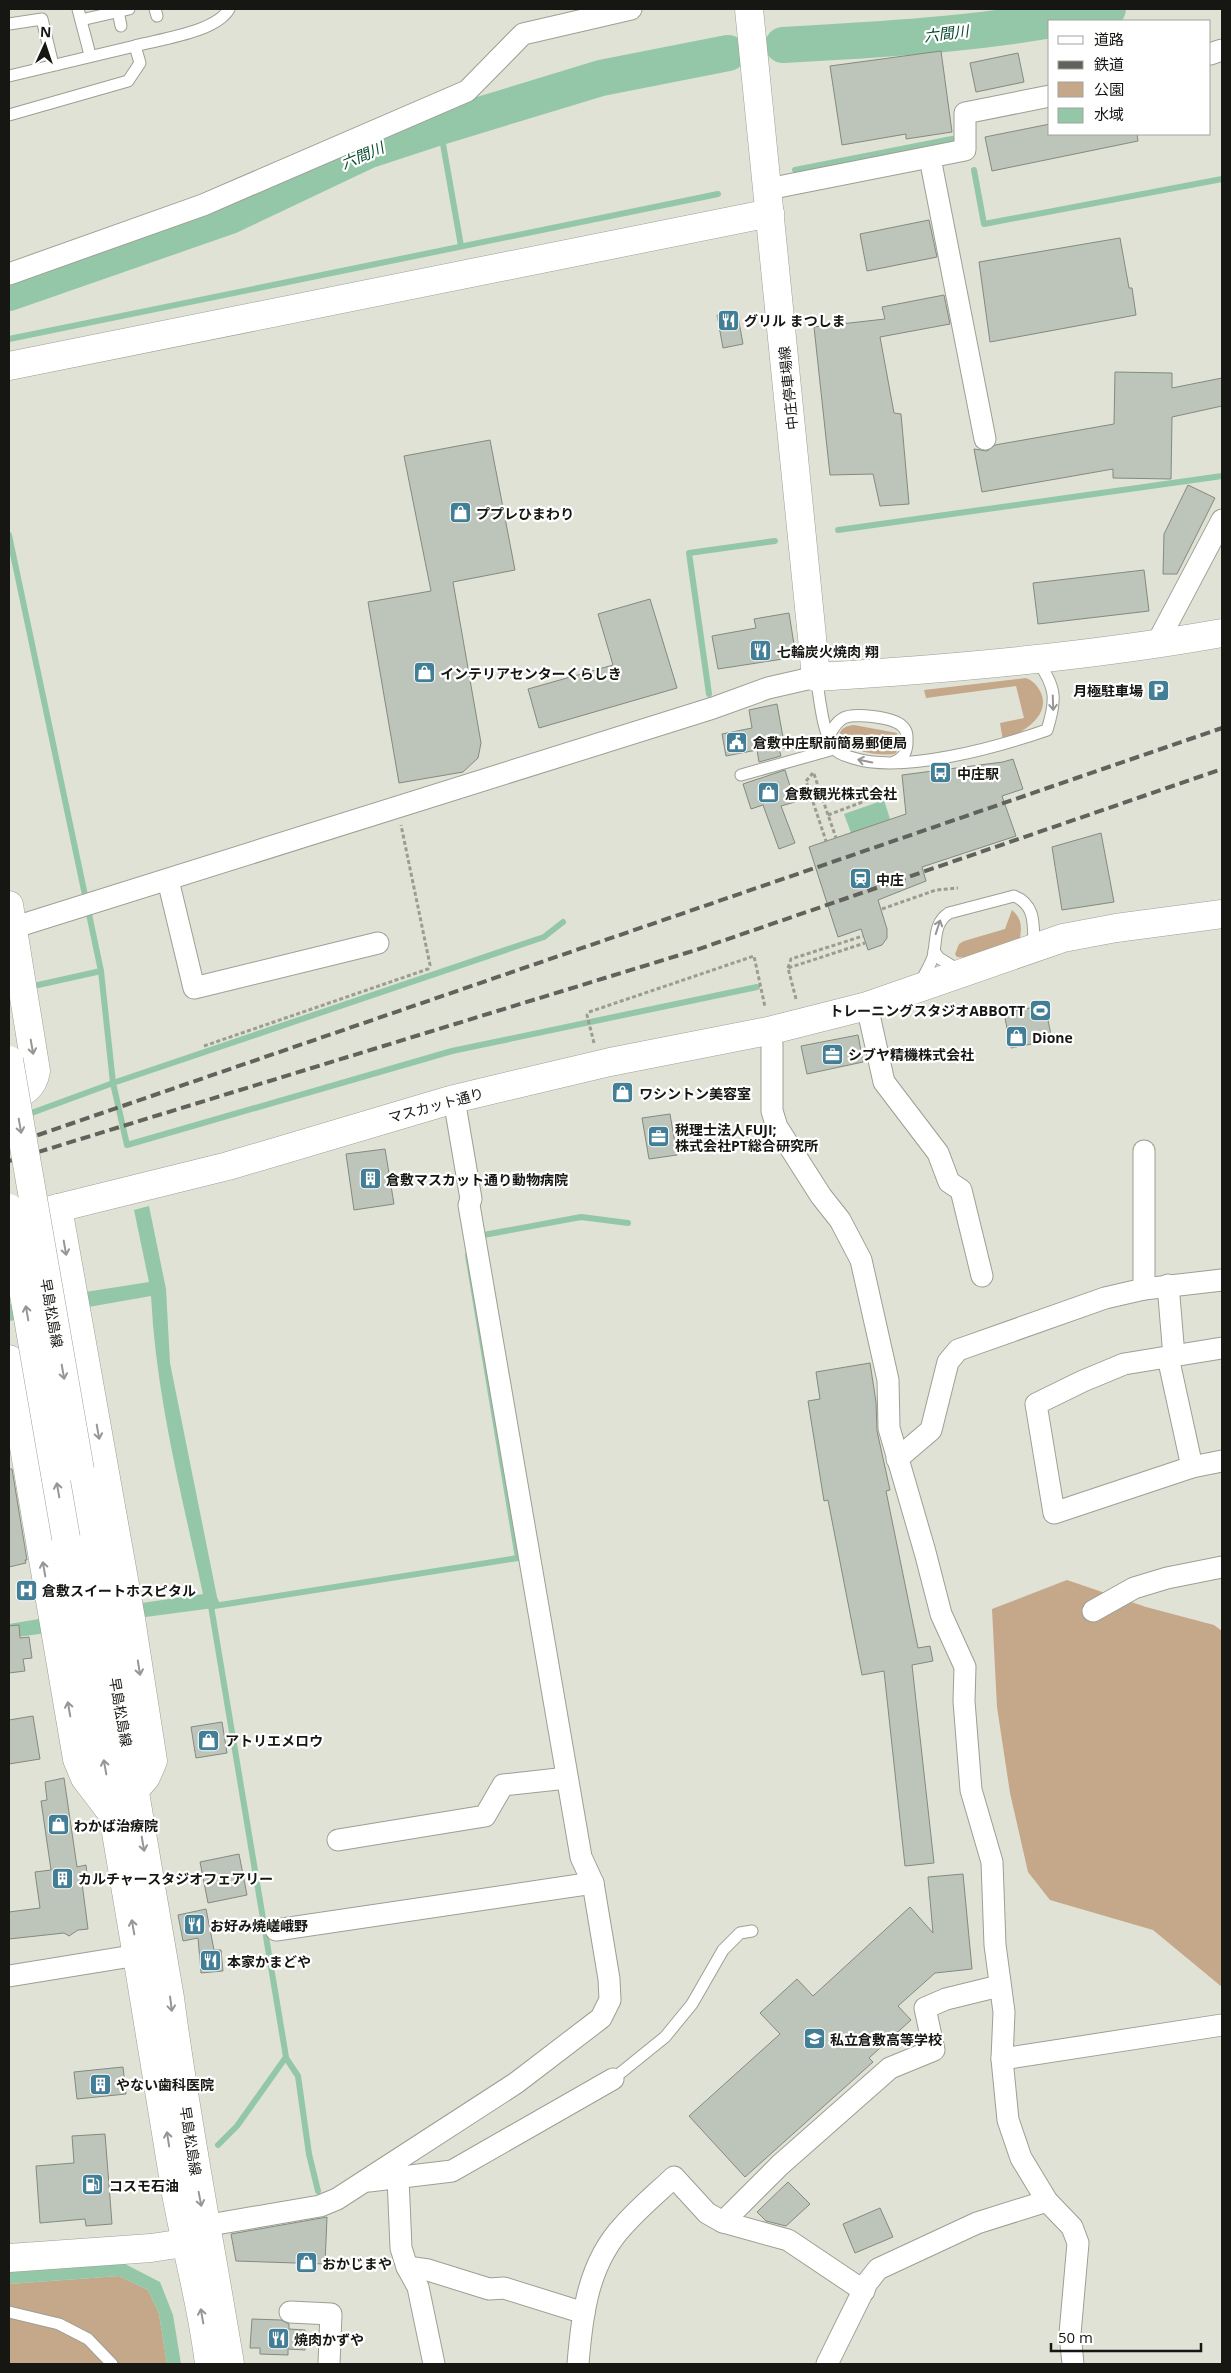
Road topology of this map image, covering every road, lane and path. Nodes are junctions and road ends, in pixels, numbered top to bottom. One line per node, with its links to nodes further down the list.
1 (229, 9): 8 (lane)
2 (631, 9): 16 (street)
3 (750, 9): 15 (main road, 中庄停車場線)
4 (123, 10): 5 (lane); 7 (lane)
5 (79, 14): 9 (lane)
6 (9, 24): 10 (lane)
7 (121, 26)
8 (135, 46): 9 (lane); 13 (lane)
9 (90, 55): 10 (lane)
10 (53, 65): 11 (lane)
11 (9, 76)
12 (1048, 96): 14 (street)
13 (9, 114)
14 (930, 158): 15 (street); 18 (street)
15 (769, 201): 17 (main road); 23 (main road, 中庄停車場線)
16 (9, 274)
17 (9, 366)
18 (985, 439)
19 (1222, 520): 21 (street)
20 (1222, 633): 21 (main road)
21 (1156, 645): 22 (main road)
22 (1036, 658): 23 (main road); 26 (lane, one-way to 26)
23 (816, 677): 24 (lane); 32 (street)
24 (828, 738): 25 (lane); 26 (lane)
25 (834, 749): 26 (lane, one-way to 25); 27 (lane)
26 (891, 764)
27 (741, 775)
28 (873, 798): 29 (path)
29 (828, 814): 30 (path); 31 (path)
30 (836, 838)
31 (826, 841)
32 (168, 880): 36 (street); 38 (street)
33 (958, 888): 34 (path)
34 (882, 909)
35 (1222, 914): 40 (main road, マスカット通り)
36 (10, 921): 50 (main road, one-way to 50)
37 (863, 936): 42 (path)
38 (378, 943)
39 (866, 943): 42 (path)
40 (1034, 948): 41 (lane, one-way to 40); 43 (main road, マスカット通り)
41 (934, 951): 43 (lane); 44 (lane)
42 (788, 968): 45 (path)
43 (964, 972): 44 (main road, マスカット通り)
44 (916, 989): 46 (main road, マスカット通り)
45 (796, 999)
46 (867, 1006): 47 (main road, マスカット通り); 56 (street)
47 (766, 1019): 48 (path); 51 (main road, マスカット通り); 63 (street)
48 (594, 1044)
49 (9, 1060): 68 (main road, 早島松島線, one-way to 68, bridge)
50 (9, 1099)
51 (454, 1099): 54 (main road, マスカット通り); 69 (street)
52 (1144, 1151): 59 (street)
53 (9, 1208): 68 (main road, 早島松島線, one-way to 53, bridge)
54 (58, 1208): 55 (main road, マスカット通り); 68 (main road, one-way to 68)
55 (9, 1223)
56 (982, 1276)
57 (1222, 1280): 58 (street)
58 (1168, 1285): 59 (street); 61 (street)
59 (1144, 1289): 63 (street)
60 (1222, 1348): 61 (street)
61 (1171, 1356): 65 (street); 65 (street)
62 (9, 1359): 68 (main road, one-way to 62)
63 (897, 1459): 76 (street)
64 (1222, 1461): 65 (street)
65 (1192, 1466)
66 (1222, 1566): 67 (street)
67 (1093, 1611)
68 (92, 1618): 74 (main road, 早島松島線, one-way to 68); 84 (main road, 早島松島線, one-way to 84)
69 (568, 1778): 70 (street); 71 (street)
70 (338, 1840)
71 (593, 1883): 72 (street); 81 (street)
72 (276, 1930)
73 (752, 1931): 79 (lane)
74 (138, 1955): 75 (street); 84 (main road, 早島松島線, one-way to 74)
75 (9, 1976)
76 (999, 1986): 78 (street); 83 (street)
77 (1222, 2025): 78 (street)
78 (1002, 2059): 82 (street)
79 (613, 2079): 80 (street)
80 (398, 2178): 81 (street); 86 (street)
81 (366, 2181): 84 (street)
82 (1047, 2201): 87 (street); 98 (street)
83 (723, 2222): 87 (street); 90 (street)
84 (196, 2234): 85 (main road); 92 (main road, 早島松島線, one-way to 84); 93 (main road, 早島松島線)
85 (9, 2258)
86 (407, 2267): 90 (street); 95 (street)
87 (864, 2291): 97 (street)
88 (9, 2312): 91 (lane)
89 (290, 2312): 94 (street)
90 (584, 2313): 96 (street)
91 (112, 2364)
92 (209, 2364)
93 (230, 2364)
94 (329, 2364)
95 (434, 2364)
96 (578, 2364)
97 (826, 2364)
98 (1073, 2364)

